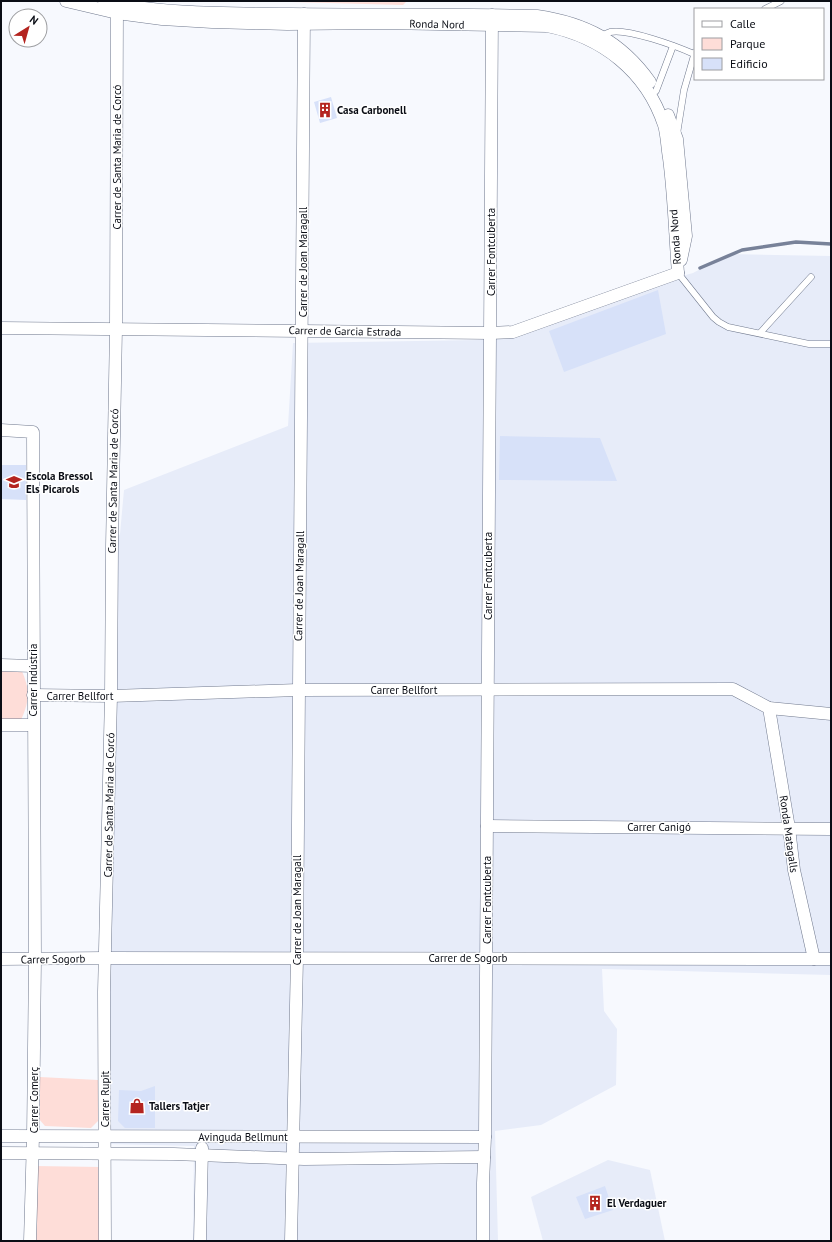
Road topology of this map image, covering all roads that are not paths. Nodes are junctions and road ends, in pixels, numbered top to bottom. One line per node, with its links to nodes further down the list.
1 (66, 1): 5 (street, Ronda Nord)
2 (104, 1): 5 (street, Ronda Nord)
3 (781, 1): 4 (lane)
4 (767, 8)
5 (117, 9): 6 (street, Ronda Nord); 16 (street, Carrer de Santa Maria de Corcó)
6 (304, 19): 7 (street, Ronda Nord); 17 (street, Carrer de Joan Maragall)
7 (493, 20): 8 (street, Ronda Nord); 13 (street, Ronda Nord); 18 (street, Carrer Fontcuberta)
8 (601, 36): 9 (lane); 11 (street, Ronda Nord)
9 (673, 46): 10 (lane); 11 (lane)
10 (694, 53): 12 (lane)
11 (656, 91): 12 (street, Ronda Nord)
12 (677, 139): 13 (street, Ronda Nord)
13 (678, 273): 18 (street, Carrer de Garcia Estrada); 19 (lane)
14 (811, 277): 19 (lane)
15 (1, 328): 16 (street, Carrer de Garcia Estrada)
16 (116, 328): 17 (street, Carrer de Garcia Estrada); 27 (street, Carrer de Santa Maria de Corcó)
17 (302, 330): 18 (street, Carrer de Garcia Estrada); 25 (street, Carrer de Joan Maragall)
18 (490, 332): 24 (street, Carrer Fontcuberta)
19 (760, 333): 20 (lane)
20 (831, 344)
21 (1, 430): 23 (street, Carrer Indústria)
22 (1, 665): 23 (street)
23 (33, 666): 26 (street, Carrer Indústria)
24 (488, 689): 25 (street, Carrer Bellfort); 28 (street, Carrer Bellfort); 32 (street, Carrer Fontcuberta)
25 (298, 690): 27 (street, Carrer Bellfort); 36 (street, Carrer de Joan Maragall)
26 (34, 695): 27 (street, Carrer Bellfort); 31 (street, Carrer Indústria)
27 (111, 696): 35 (street, Carrer de Santa Maria de Corcó)
28 (769, 708): 29 (street); 33 (street, Ronda Matagalls)
29 (831, 714)
30 (1, 725): 31 (street)
31 (33, 725): 39 (street, Carrer Indústria)
32 (487, 826): 33 (street, Carrer Canigó); 37 (street, Carrer Fontcuberta)
33 (789, 828): 34 (street, Carrer Canigó); 40 (street, Ronda Matagalls)
34 (831, 828)
35 (105, 958): 36 (street, Carrer de Sogorb); 39 (street, Carrer Sogorb); 44 (street, Carrer Rupit)
36 (297, 958): 37 (street, Carrer de Sogorb); 46 (street, Carrer de Joan Maragall)
37 (486, 958): 40 (street, Carrer de Sogorb); 47 (street, Carrer Fontcuberta)
38 (1, 959): 39 (street, Carrer Sogorb)
39 (35, 959): 43 (street, Carrer Comerç)
40 (814, 959): 41 (street, Carrer de Sogorb)
41 (831, 959)
42 (1, 1136): 43 (street, Avinguda Bellmunt)
43 (33, 1137): 44 (street, Avinguda Bellmunt); 48 (street, Carrer Comerç)
44 (105, 1137): 45 (street, Avinguda Bellmunt); 50 (street, Carrer Rupit)
45 (203, 1137): 46 (street, Avinguda Bellmunt); 51 (street)
46 (293, 1137): 47 (street, Avinguda Bellmunt); 53 (street, Carrer de Joan Maragall)
47 (485, 1137): 52 (street, Carrer Fontcuberta)
48 (33, 1152): 49 (street, Avinguda Bellmunt); 50 (street, Avinguda Bellmunt); 54 (street, Carrer Comerç)
49 (1, 1153)
50 (105, 1153): 51 (street, Avinguda Bellmunt); 55 (street, Carrer Rupit)
51 (202, 1155): 53 (street, Avinguda Bellmunt); 56 (street)
52 (484, 1157): 53 (street, Avinguda Bellmunt); 58 (street, Carrer Fontcuberta)
53 (293, 1158): 57 (street, Carrer de Joan Maragall)
54 (30, 1241)
55 (105, 1241)
56 (200, 1241)
57 (291, 1241)
58 (483, 1241)

